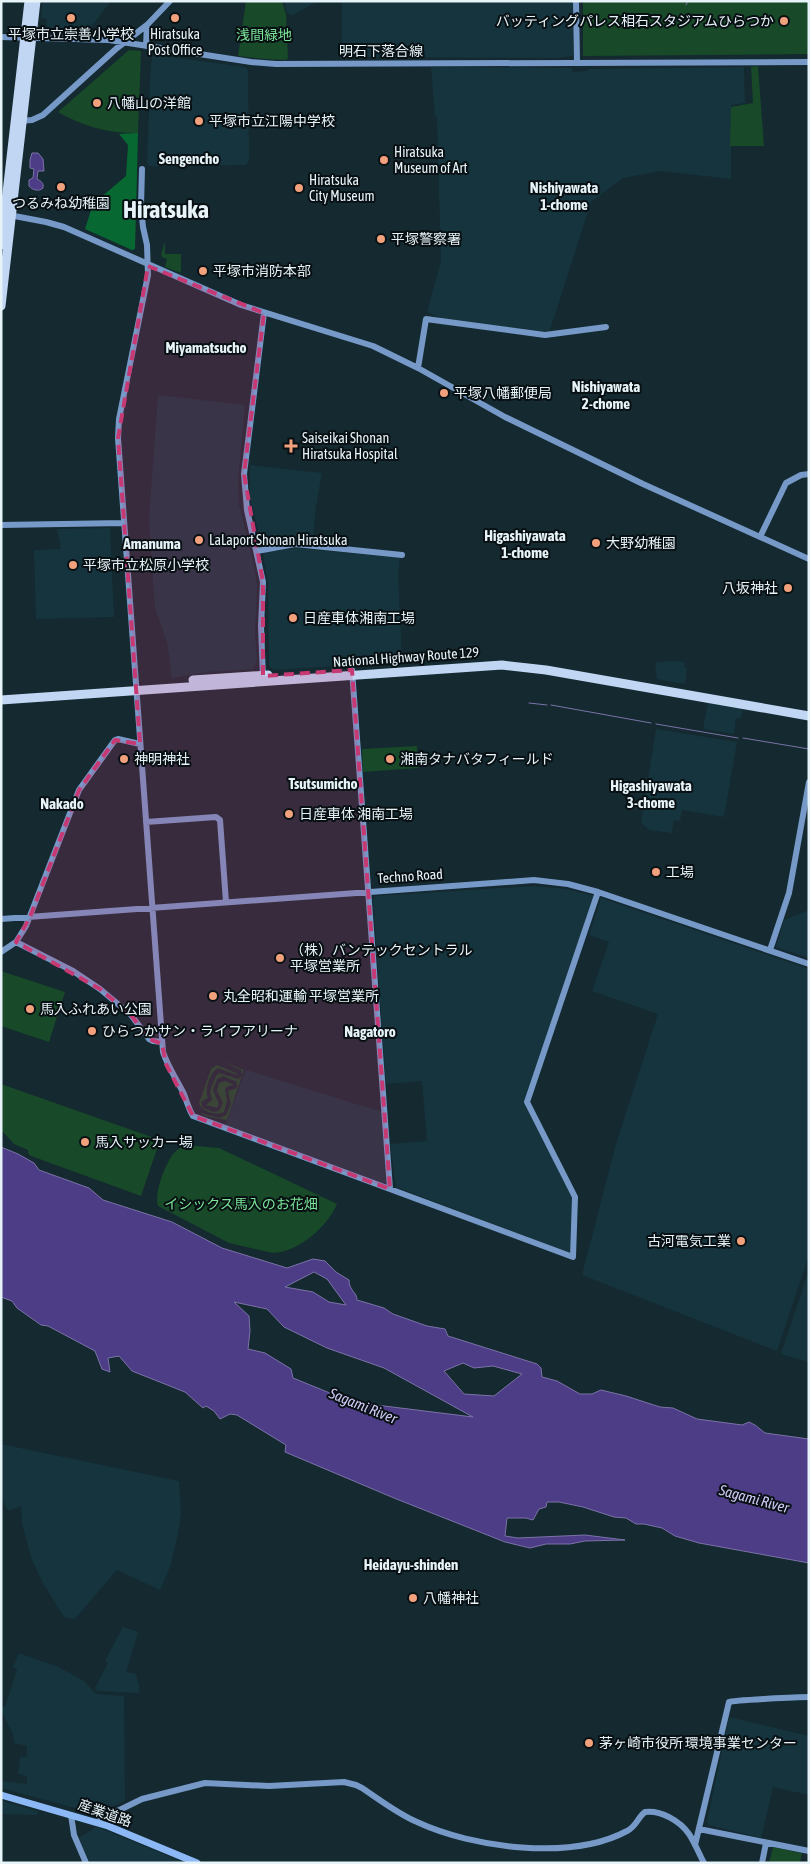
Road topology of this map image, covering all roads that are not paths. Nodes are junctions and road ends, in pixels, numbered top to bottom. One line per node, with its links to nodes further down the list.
1 (29, 1): 6 (highway)
2 (36, 1): 6 (highway)
3 (170, 1): 5 (street)
4 (576, 1): 11 (street)
5 (146, 25): 8 (street); 9 (street)
6 (28, 37): 7 (street, 明石下落合線); 8 (street, 明石下落合線); 12 (highway); 13 (highway)
7 (1, 38)
8 (125, 42): 9 (street, 明石下落合線); 14 (street)
9 (146, 46): 11 (street, 明石下落合線)
10 (809, 62): 11 (street, 明石下落合線)
11 (577, 63)
12 (26, 88): 13 (highway); 14 (highway)
13 (16, 106): 15 (highway)
14 (22, 120): 15 (street); 17 (highway)
15 (12, 154): 17 (highway)
16 (142, 169): 19 (street)
17 (7, 216): 18 (highway); 19 (street); 20 (highway)
18 (1, 245)
19 (148, 266): 21 (street); 25 (street)
20 (1, 306)
21 (264, 313): 23 (street); 28 (street)
22 (606, 327): 23 (street)
23 (418, 368): 27 (street)
24 (809, 474): 27 (street)
25 (124, 523): 26 (street); 33 (street)
26 (1, 525)
27 (760, 537): 30 (street)
28 (257, 551): 29 (street); 32 (street)
29 (402, 555)
30 (809, 559)
31 (352, 672): 32 (highway, National Highway Route 129); 36 (highway, National Highway Route 129); 37 (highway, National Highway Route 129); 41 (street)
32 (263, 679): 33 (highway, National Highway Route 129)
33 (136, 688): 34 (highway, National Highway Route 129); 35 (highway, National Highway Route 129); 38 (street)
34 (1, 695)
35 (1, 700)
36 (809, 710)
37 (809, 716)
38 (140, 744): 40 (street); 45 (street)
39 (809, 782): 48 (street)
40 (146, 822): 43 (street); 44 (street)
41 (368, 892): 42 (street, Techno Road); 43 (street, Techno Road); 52 (street)
42 (598, 892): 48 (street, Techno Road); 52 (street)
43 (226, 902): 44 (street, Techno Road)
44 (152, 908): 45 (street, Techno Road); 51 (street)
45 (30, 917): 46 (street, Techno Road); 47 (street)
46 (1, 919)
47 (16, 942): 49 (street); 51 (street)
48 (770, 950): 50 (street, Techno Road)
49 (1, 952)
50 (809, 964)
51 (162, 1042): 52 (street)
52 (390, 1189)
53 (809, 1697): 57 (street)
54 (1, 1795): 55 (main road, 産業道路)
55 (72, 1815): 56 (main road, 産業道路); 61 (street)
56 (96, 1822): 59 (street); 62 (main road, 産業道路)
57 (699, 1829): 58 (street); 59 (street)
58 (766, 1843): 60 (street); 64 (street)
59 (695, 1845): 63 (street)
60 (809, 1851)
61 (86, 1863)
62 (197, 1863)
63 (704, 1863)
64 (762, 1863)

